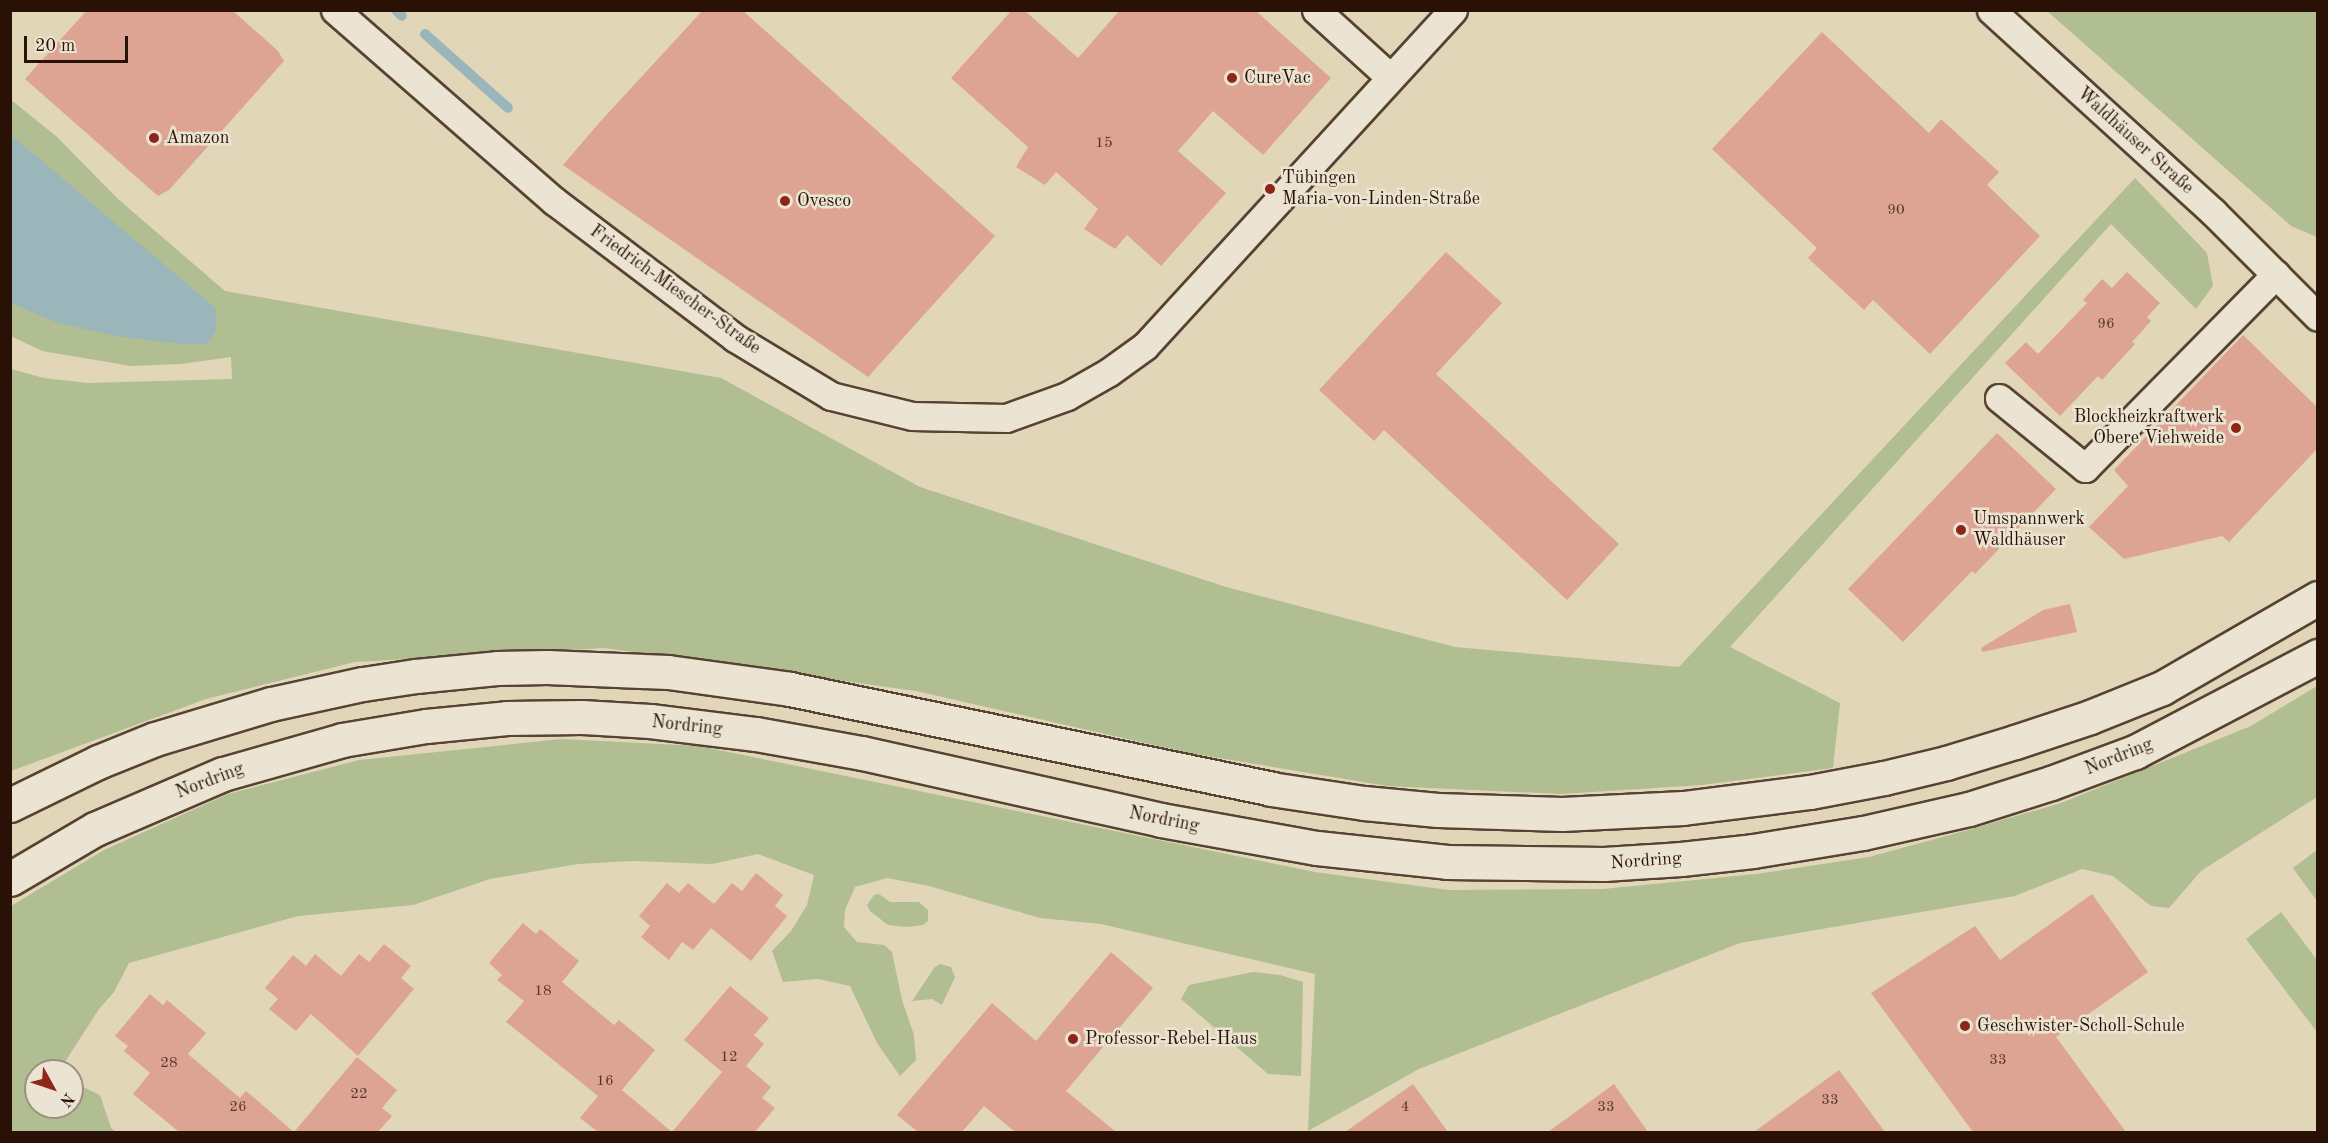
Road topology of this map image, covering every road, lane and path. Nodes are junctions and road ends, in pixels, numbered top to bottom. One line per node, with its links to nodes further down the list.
1 (335, 10): 5 (street, Friedrich-Miescher-Straße)
2 (1316, 10): 5 (street)
3 (1453, 10): 5 (street, Friedrich-Miescher-Straße)
4 (1991, 10): 6 (street, Waldhäuser Straße)
5 (1390, 77)
6 (2276, 274): 7 (street, Waldhäuser Straße); 8 (street)
7 (2318, 317)
8 (1999, 398)
9 (2318, 598): 11 (street)
10 (2318, 656): 12 (street, Nordring)
11 (10, 805)
12 (10, 879)

